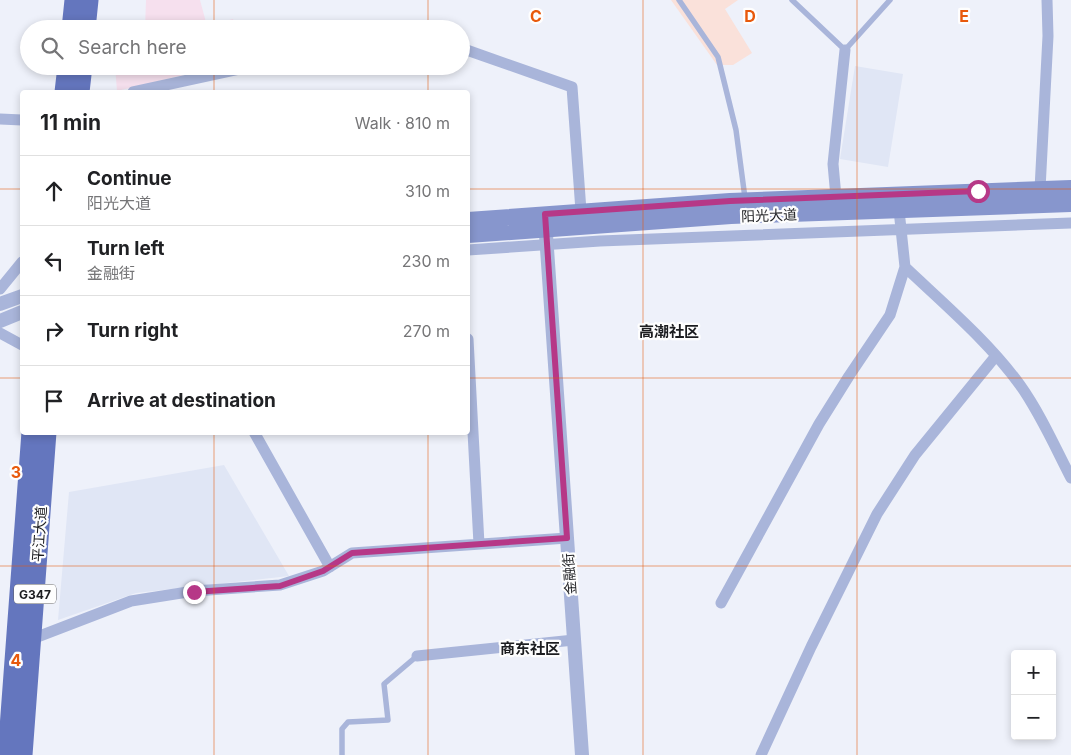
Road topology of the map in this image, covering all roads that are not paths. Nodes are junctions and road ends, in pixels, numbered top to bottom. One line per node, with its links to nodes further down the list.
1 (74, 0): 7 (highway)
2 (89, 0): 8 (highway)
3 (679, 0): 22 (lane)
4 (792, 0): 9 (lane)
5 (890, 0): 9 (lane)
6 (1047, 0): 20 (street)
7 (72, 20)
8 (87, 20)
9 (845, 50): 21 (street)
10 (470, 51): 25 (street)
11 (66, 75): 14 (highway)
12 (82, 75): 15 (highway)
13 (211, 75): 16 (street)
14 (64, 90)
15 (80, 90)
16 (142, 90)
17 (0, 119): 18 (street)
18 (20, 120)
19 (1071, 188): 20 (main road, 阳光大道)
20 (1040, 189): 21 (main road, 阳光大道)
21 (836, 197): 22 (main road, 阳光大道)
22 (745, 200): 25 (main road, 阳光大道)
23 (1071, 204): 24 (main road, 阳光大道)
24 (899, 210): 28 (main road, 阳光大道); 29 (street)
25 (581, 212): 28 (main road, 阳光大道)
26 (470, 220): 28 (main road, 阳光大道)
27 (1071, 223): 29 (street)
28 (546, 229): 29 (street); 30 (main road, 阳光大道); 31 (street); 47 (street, 金融街)
29 (901, 230): 33 (street)
30 (470, 235)
31 (470, 249)
32 (20, 264): 34 (street)
33 (905, 267): 41 (street); 50 (street)
34 (0, 289)
35 (20, 297): 36 (street)
36 (0, 304)
37 (20, 313): 38 (street)
38 (0, 321)
39 (0, 333): 40 (street)
40 (20, 344)
41 (995, 357): 46 (street); 58 (street)
42 (470, 376): 48 (street)
43 (31, 435): 54 (highway, 平江大道 / G347)
44 (47, 435): 51 (highway, 平江大道 / G347)
45 (256, 435): 49 (street)
46 (1071, 478)
47 (567, 538): 48 (street); 52 (street, 金融街)
48 (479, 544): 49 (street)
49 (330, 566): 51 (street)
50 (722, 603)
51 (32, 639): 55 (highway, 平江大道 / G347)
52 (574, 640): 53 (street); 57 (street, 金融街)
53 (417, 656): 56 (lane)
54 (7, 755)
55 (23, 755)
56 (342, 755)
57 (582, 755)
58 (761, 755)

